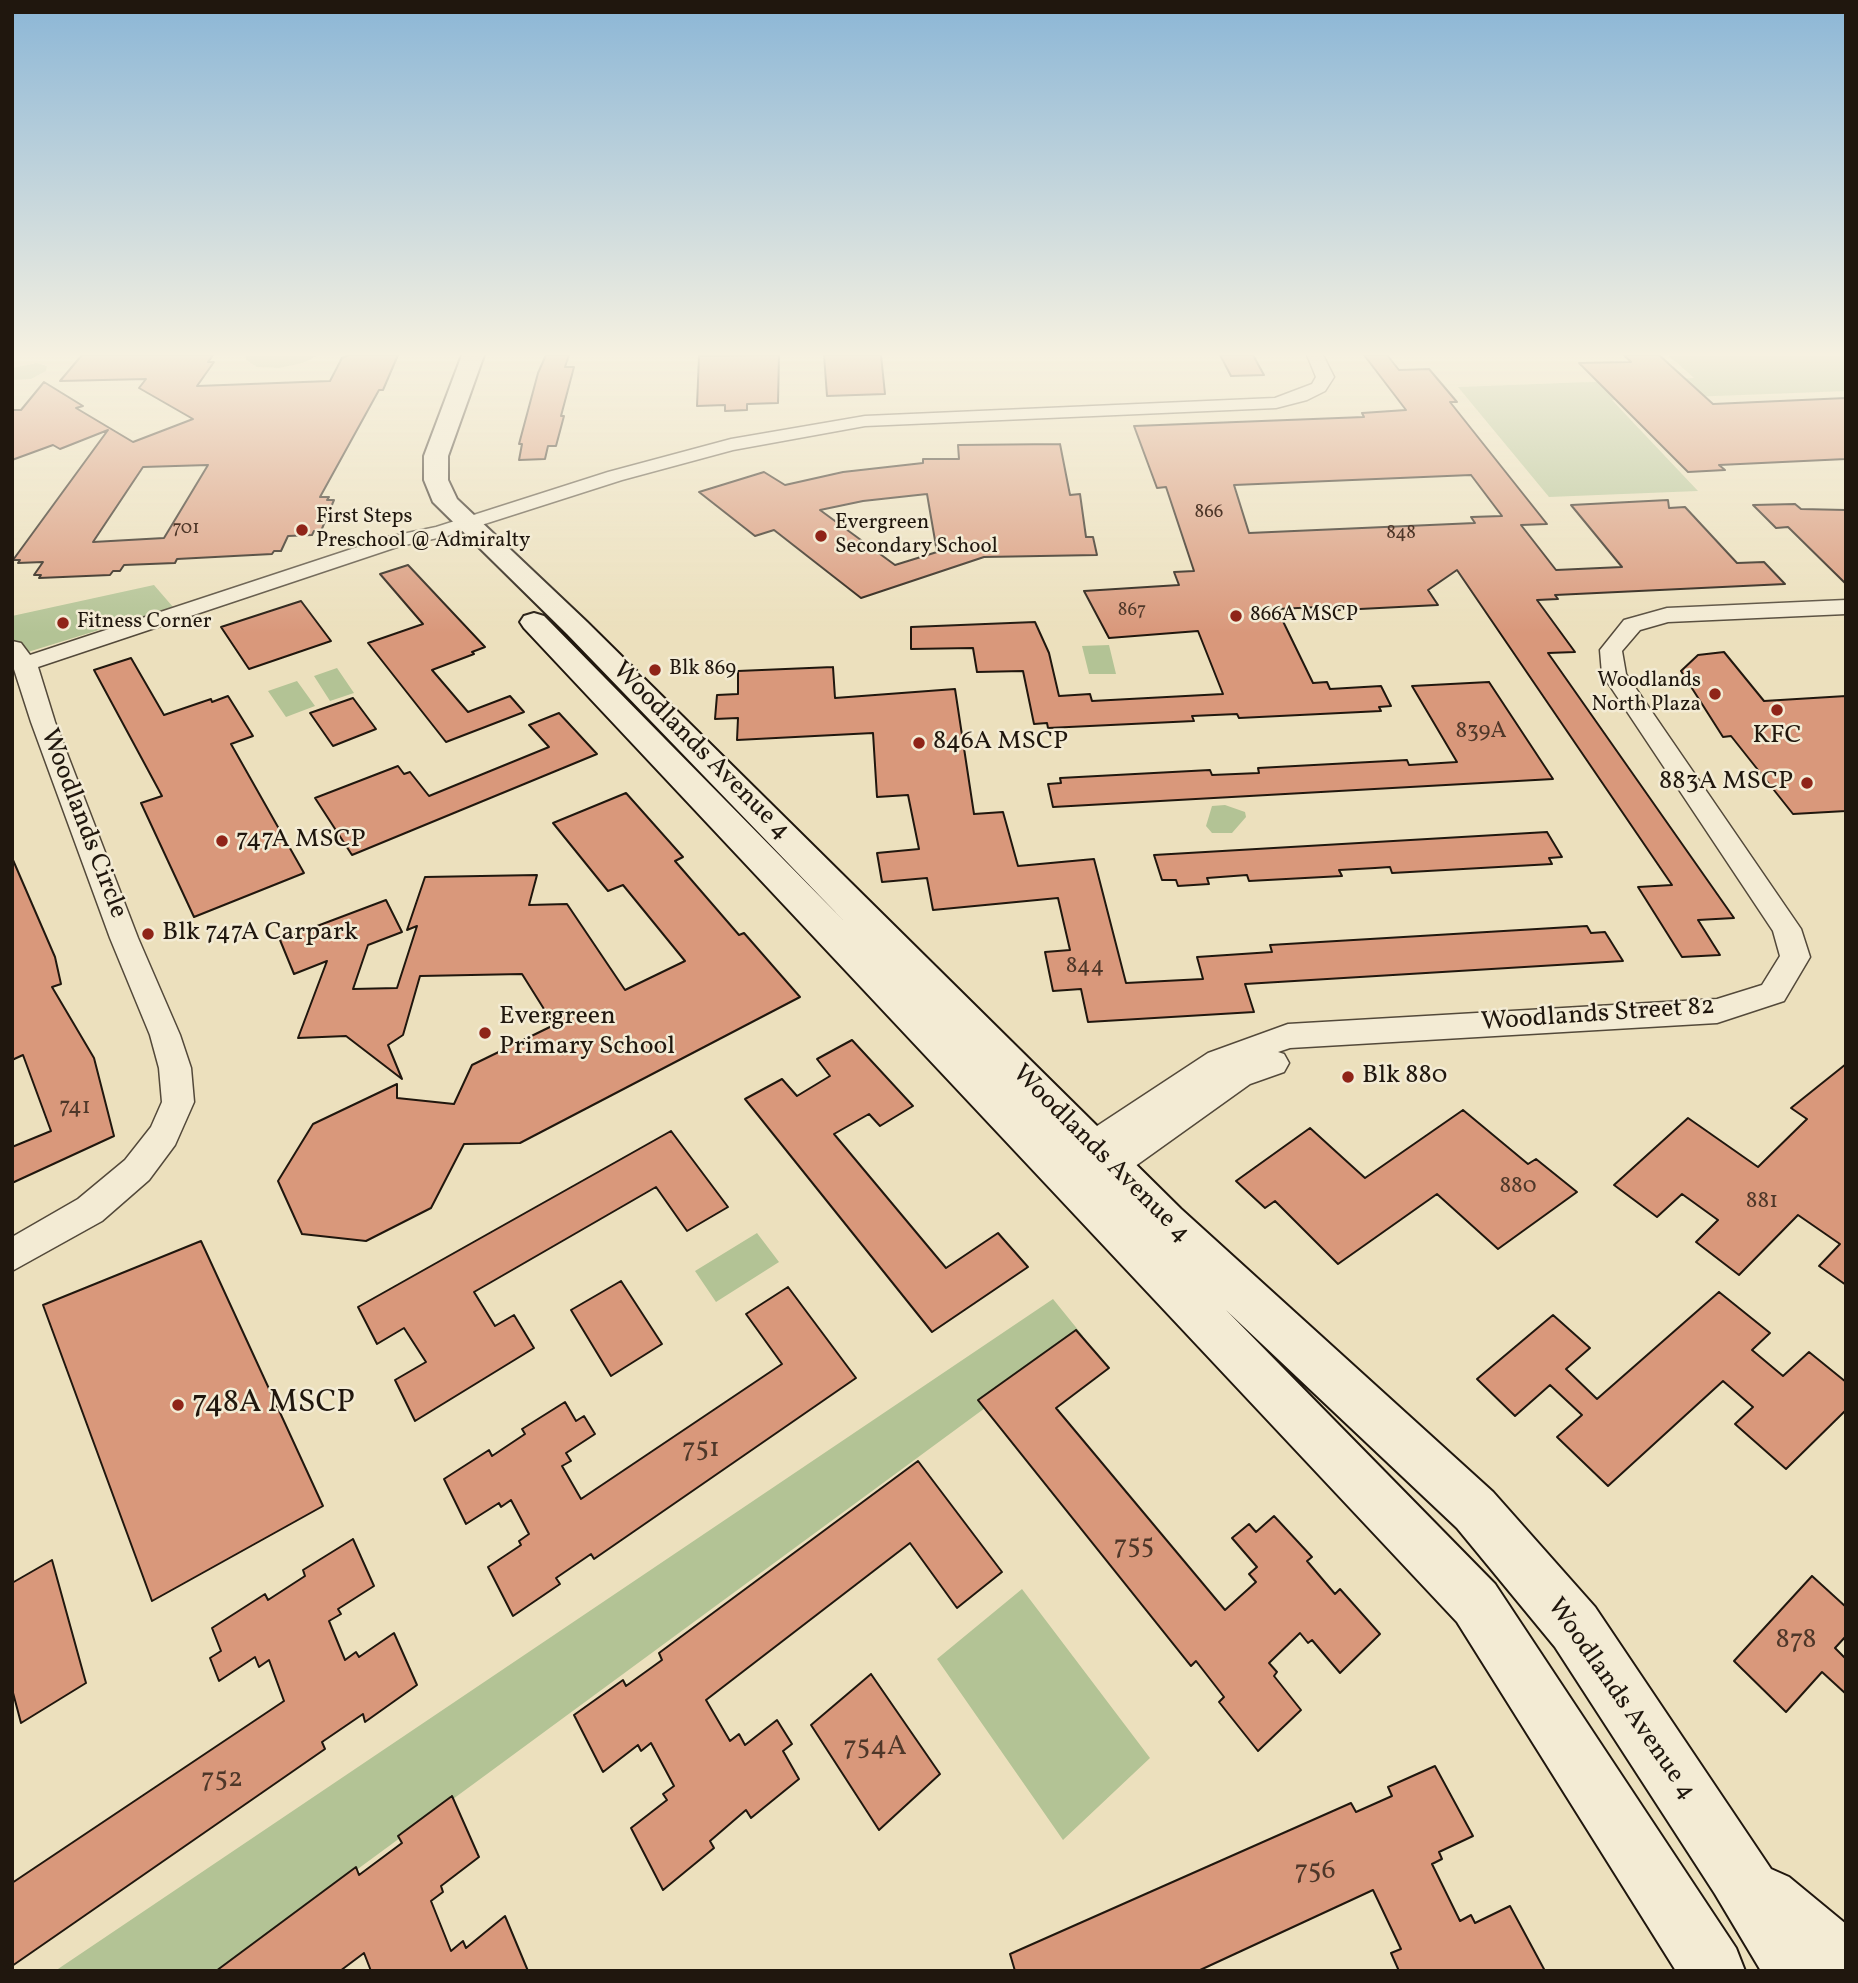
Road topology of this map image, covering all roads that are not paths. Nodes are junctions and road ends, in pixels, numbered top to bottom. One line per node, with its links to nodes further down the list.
1 (419, 448): 4 (main road, Woodlands Avenue 4)
2 (439, 448): 4 (main road, Woodlands Avenue 4)
3 (720, 448): 4 (street)
4 (450, 523): 7 (street); 9 (main road, Woodlands Avenue 4); 9 (main road, Woodlands Avenue 4)
5 (1846, 607): 8 (street, Woodlands Street 82)
6 (1846, 613): 8 (street, Woodlands Street 82)
7 (19, 656): 10 (street, Woodlands Circle)
8 (1689, 776): 9 (street, Woodlands Street 82)
9 (1084, 1168): 11 (main road, Woodlands Avenue 4); 12 (main road, Woodlands Avenue 4)
10 (12, 1255)
11 (1737, 1872): 13 (main road); 14 (main road, Woodlands Avenue 4)
12 (1695, 1954)
13 (1846, 1959)
14 (1798, 1971)

